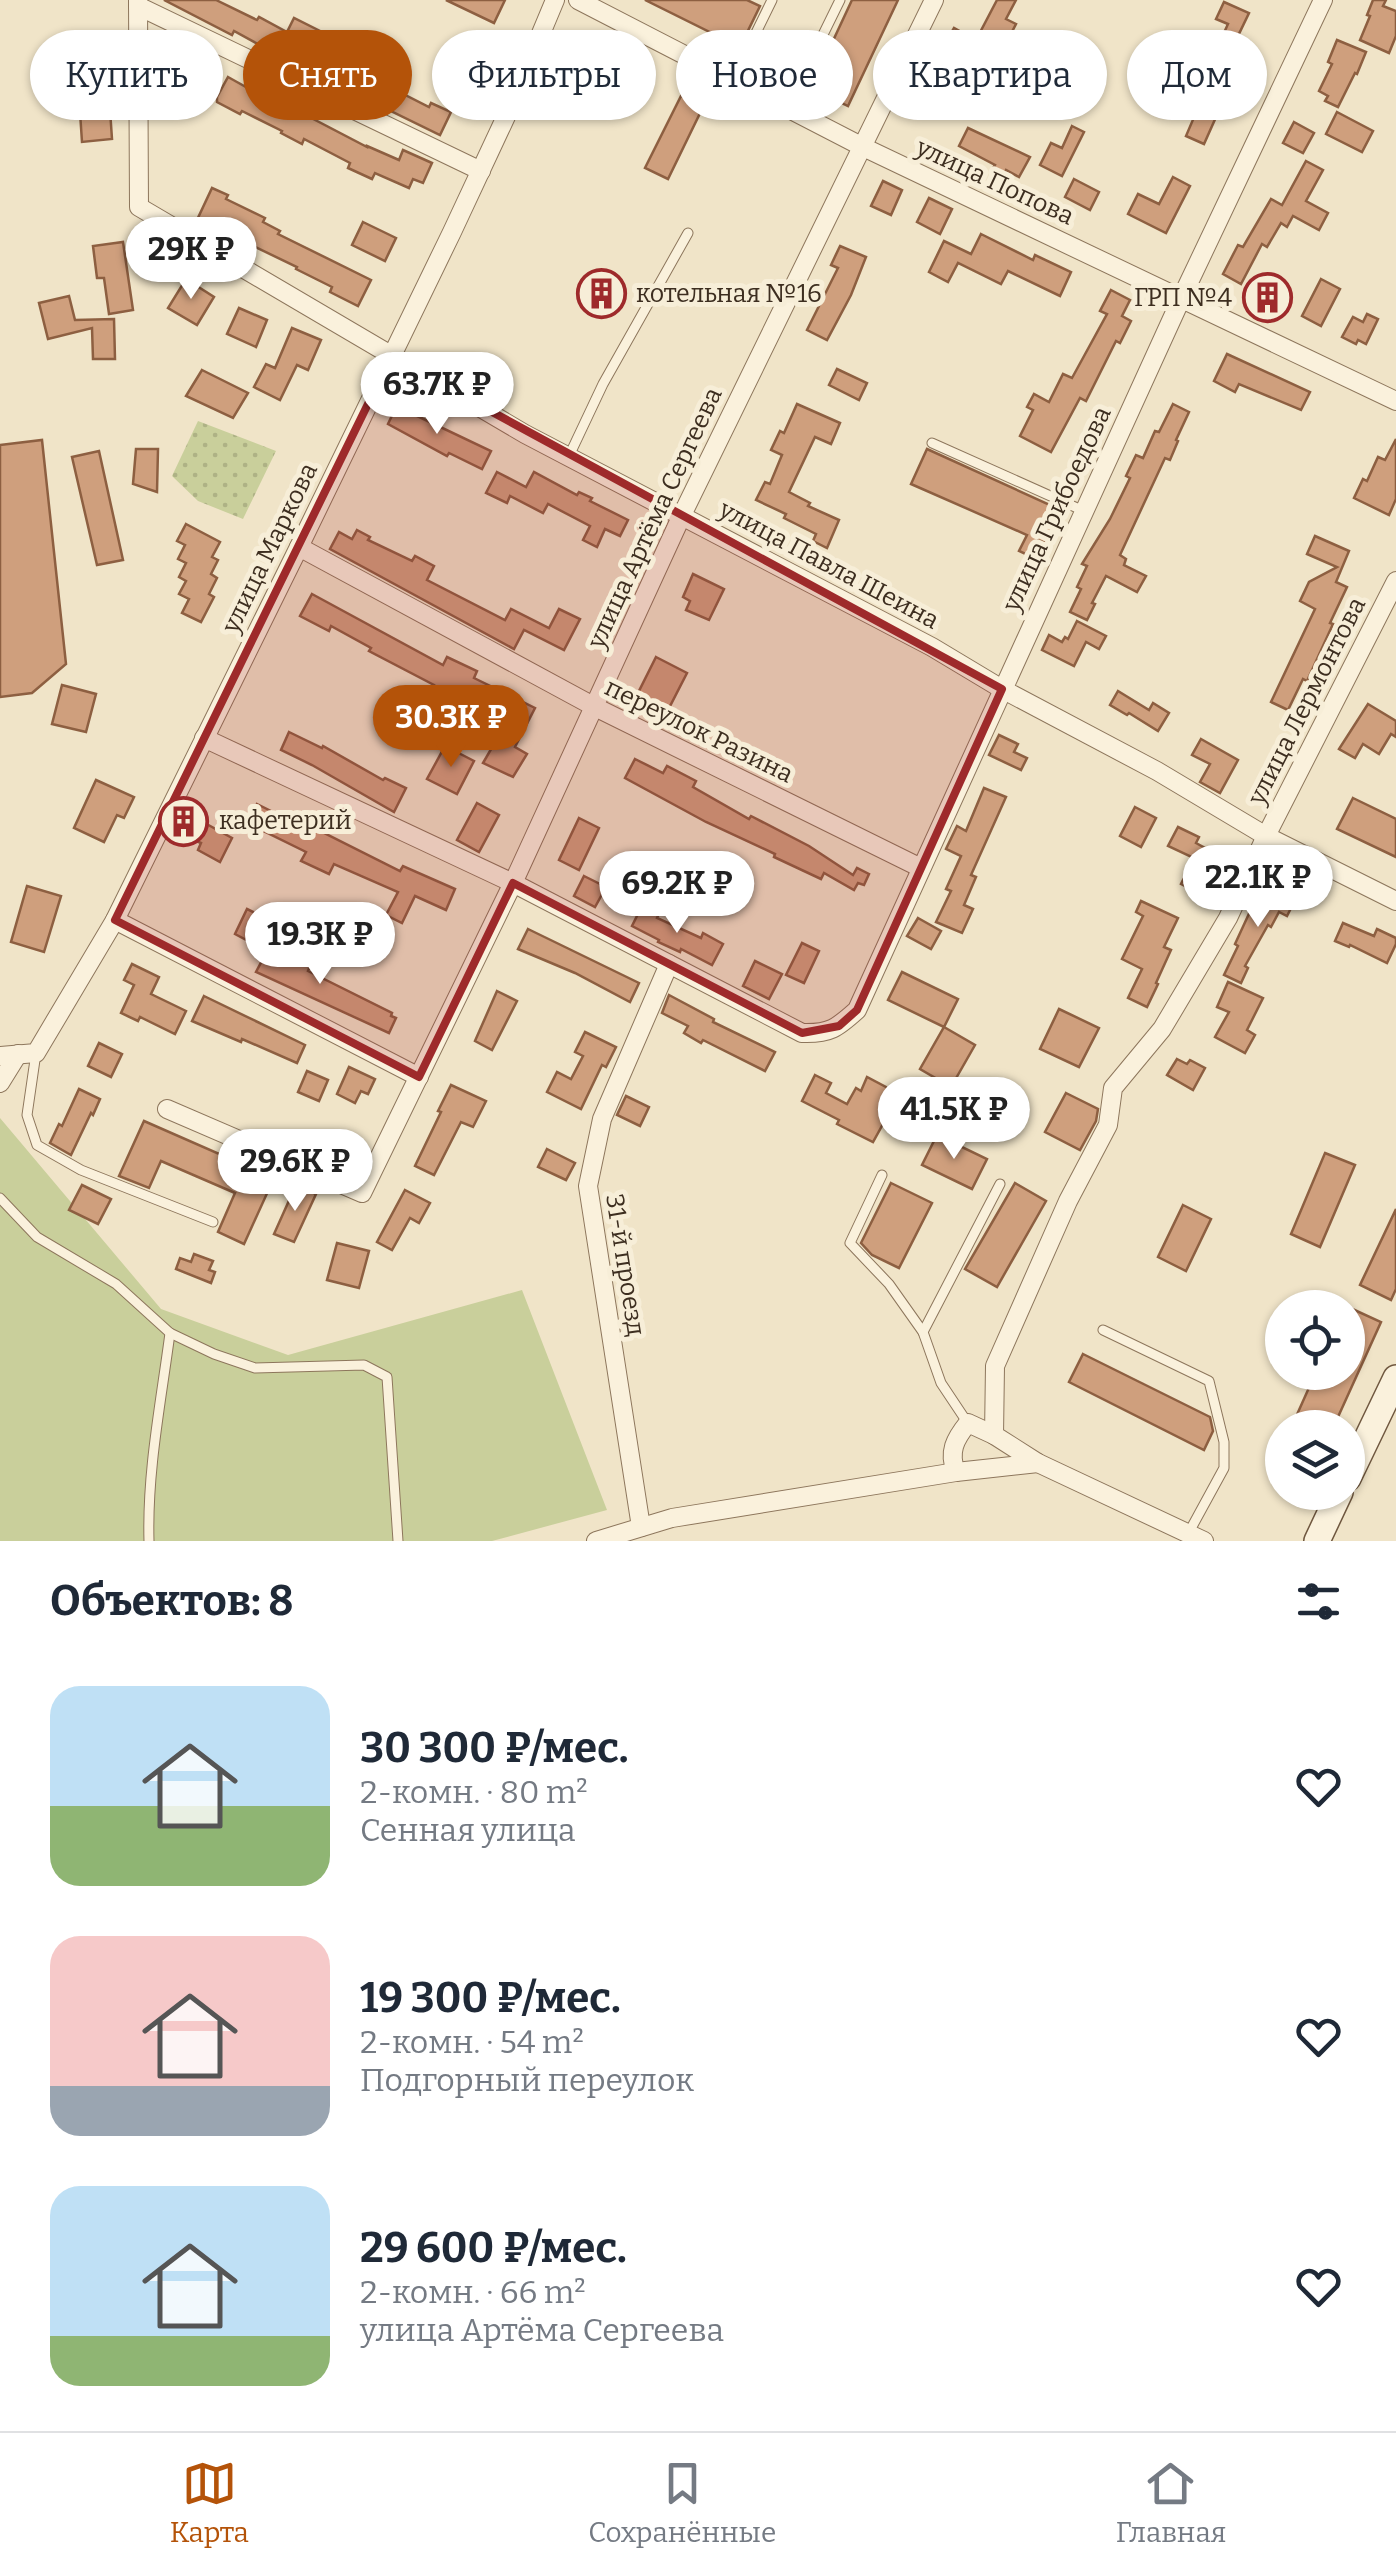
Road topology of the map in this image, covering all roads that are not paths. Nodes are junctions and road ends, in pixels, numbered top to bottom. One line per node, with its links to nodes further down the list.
1 (555, 0): 13 (street, улица Маркова)
2 (578, 0): 10 (street, улица Попова)
3 (772, 0): 8 (lane)
4 (840, 0): 9 (lane)
5 (934, 0): 12 (street, улица Артёма Сергеева)
6 (1322, 0): 15 (street, улица Грибоедова)
7 (138, 3): 13 (street); 16 (street, улица Павла Шеина)
8 (758, 30)
9 (826, 30)
10 (676, 50)
11 (811, 120): 12 (street, улица Попова)
12 (861, 146): 15 (street, улица Попова); 21 (street, улица Артёма Сергеева)
13 (481, 171): 16 (street, улица Маркова)
14 (688, 233): 19 (lane)
15 (1181, 299): 17 (street, улица Попова); 20 (street, улица Грибоедова)
16 (391, 357): 19 (street, улица Павла Шеина); 22 (street, улица Маркова)
17 (1396, 401)
18 (932, 443): 20 (lane)
19 (569, 457): 21 (street, улица Павла Шеина)
20 (1084, 511): 24 (street, улица Грибоедова)
21 (682, 515): 24 (street, улица Павла Шеина); 25 (street, улица Артёма Сергеева)
22 (299, 547): 25 (street, переулок Разина); 26 (street, улица Маркова)
23 (1396, 581): 27 (street, улица Лермонтова)
24 (1002, 690): 27 (street, улица Павла Шеина); 28 (street, улица Грибоедова)
25 (595, 708): 28 (street, переулок Разина); 29 (street, улица Артёма Сергеева)
26 (204, 738): 29 (street); 31 (street, улица Маркова)
27 (1266, 836): 30 (street, улица Павла Шеина); 46 (street, улица Лермонтова)
28 (921, 868): 32 (street, улица Грибоедова)
29 (514, 883): 32 (street); 34 (street, улица Артёма Сергеева)
30 (1396, 901)
31 (114, 920): 33 (street, улица Маркова); 34 (street)
32 (669, 964): 51 (street, 31-й проезд)
33 (18, 1054): 35 (street, улица Маркова); 40 (lane)
34 (419, 1077): 36 (street, улица Артёма Сергеева)
35 (0, 1083)
36 (167, 1109)
37 (882, 1174): 42 (lane)
38 (1000, 1184): 42 (lane)
39 (0, 1198): 43 (lane)
40 (214, 1222)
41 (1103, 1330): 52 (lane)
42 (922, 1332): 45 (lane)
43 (170, 1333): 53 (lane); 54 (lane)
44 (1396, 1378): 47 (street)
45 (968, 1422): 46 (street); 49 (street)
46 (994, 1435): 48 (street)
47 (1365, 1443)
48 (1038, 1462): 49 (street); 52 (street)
49 (956, 1472): 51 (street)
50 (1332, 1510): 56 (street)
51 (641, 1527): 55 (street)
52 (1196, 1538)
53 (149, 1541)
54 (398, 1541)
55 (596, 1541)
56 (1317, 1541)

